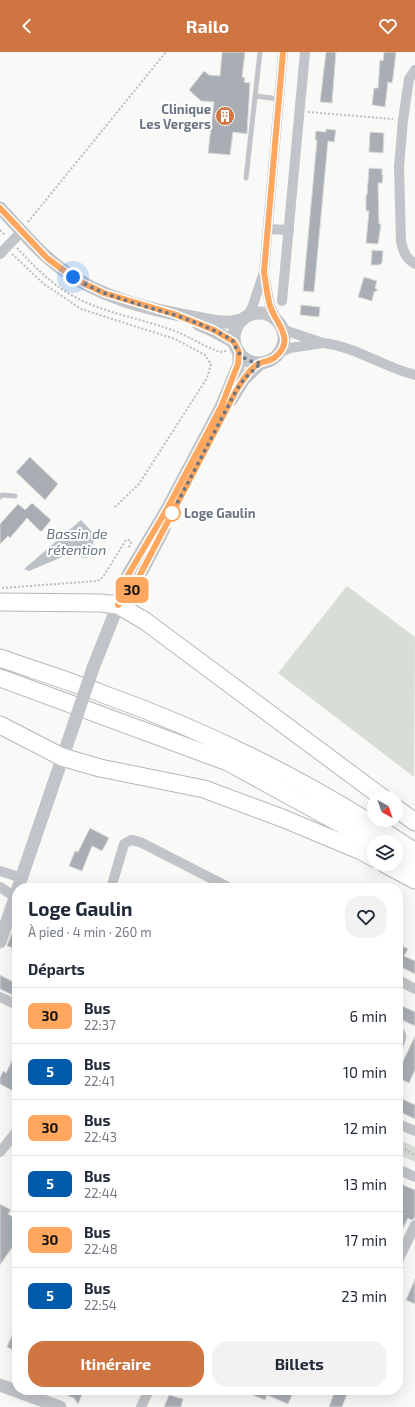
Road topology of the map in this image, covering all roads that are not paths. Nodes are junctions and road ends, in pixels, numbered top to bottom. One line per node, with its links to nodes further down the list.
1 (260, 52): 5 (lane)
2 (283, 52): 6 (street)
3 (305, 52): 11 (street)
4 (415, 70): 13 (street)
5 (255, 96): 6 (lane); 7 (lane)
6 (279, 99): 9 (street)
7 (246, 178)
8 (0, 208): 10 (street)
9 (268, 229): 11 (street); 14 (street)
10 (22, 230): 12 (street); 16 (street)
11 (289, 230): 15 (street)
12 (3, 251)
13 (415, 264)
14 (264, 272): 17 (street); 18 (street)
15 (282, 301)
16 (174, 314): 17 (street); 20 (street)
17 (245, 318): 18 (street); 20 (street)
18 (280, 324): 19 (street); 21 (street)
19 (324, 343): 21 (street); 23 (street)
20 (237, 347): 22 (street); 27 (street)
21 (280, 352): 22 (street)
22 (261, 363): 27 (street)
23 (415, 375)
24 (15, 496): 25 (lane)
25 (0, 497)
26 (0, 602): 27 (highway)
27 (118, 605): 31 (street, bridge); 32 (highway)
28 (0, 658): 36 (highway)
29 (0, 678): 35 (highway)
30 (0, 725): 31 (highway)
31 (62, 757): 37 (highway); 44 (street)
32 (374, 791)
33 (403, 813): 34 (highway)
34 (415, 822)
35 (367, 838)
36 (415, 852)
37 (367, 854)
38 (403, 861): 39 (highway)
39 (415, 869)
40 (0, 871): 43 (street)
41 (398, 871): 42 (highway)
42 (415, 880)
43 (12, 883)
44 (20, 883)
45 (112, 883): 46 (street)
46 (220, 883)
47 (0, 887): 48 (street)
48 (12, 888)
49 (12, 907): 50 (street)
50 (0, 942)
51 (403, 983): 52 (street)
52 (415, 989)
53 (0, 997): 54 (street)
54 (12, 1003)
55 (403, 1126): 56 (street)
56 (415, 1131)
57 (12, 1137): 58 (street)
58 (0, 1152)
59 (403, 1171): 60 (street)
60 (415, 1177)
61 (415, 1225): 62 (street)
62 (403, 1250)
63 (0, 1385): 64 (street)
64 (12, 1389)
65 (27, 1395): 67 (street)
66 (147, 1395): 68 (street)
67 (60, 1407)
68 (141, 1407)

